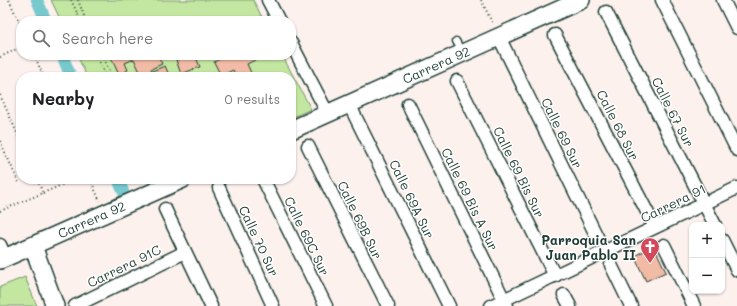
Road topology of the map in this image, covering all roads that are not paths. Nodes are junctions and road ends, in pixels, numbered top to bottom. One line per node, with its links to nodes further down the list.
1 (268, 0): 6 (street)
2 (581, 0): 8 (street, Carrera 92)
3 (662, 0): 17 (street)
4 (723, 0): 7 (street)
5 (606, 12): 22 (street, Calle 67 Sur)
6 (276, 16)
7 (737, 28)
8 (498, 33): 12 (street, Carrera 92); 26 (street, Calle 69 Sur)
9 (556, 35): 25 (street, Calle 68 Sur)
10 (296, 53): 14 (street)
11 (458, 81): 34 (street, Calle 69 Bis Sur)
12 (349, 104): 14 (street, Carrera 92); 42 (street, Calle 69A Sur)
13 (408, 104): 35 (street, Calle 69 Bis A Sur)
14 (328, 114): 15 (street, Carrera 92)
15 (296, 128)
16 (308, 146): 41 (street, Calle 69B Sur)
17 (737, 150)
18 (172, 184): 28 (street, Carrera 92)
19 (265, 184): 40 (street, Calle 69C Sur)
20 (219, 188): 39 (street, Calle 70 Sur)
21 (737, 188): 22 (street, Carrera 91)
22 (704, 203): 24 (street, Calle 67 Sur); 25 (street, Carrera 91)
23 (165, 209): 30 (street)
24 (714, 222)
25 (655, 227): 34 (street, Carrera 91)
26 (599, 241)
27 (664, 245): 45 (street)
28 (33, 246): 31 (street, Carrera 92); 36 (street)
29 (725, 246): 33 (street)
30 (185, 252): 37 (street, Carrera 91C); 38 (street)
31 (2, 254)
32 (611, 265): 44 (street)
33 (737, 270)
34 (554, 276): 35 (street, Carrera 91)
35 (506, 303): 43 (street, Carrera 91)
36 (55, 306)
37 (75, 306)
38 (210, 306)
39 (273, 306)
40 (326, 306)
41 (388, 306)
42 (449, 306)
43 (491, 306)
44 (631, 306)
45 (694, 306)

